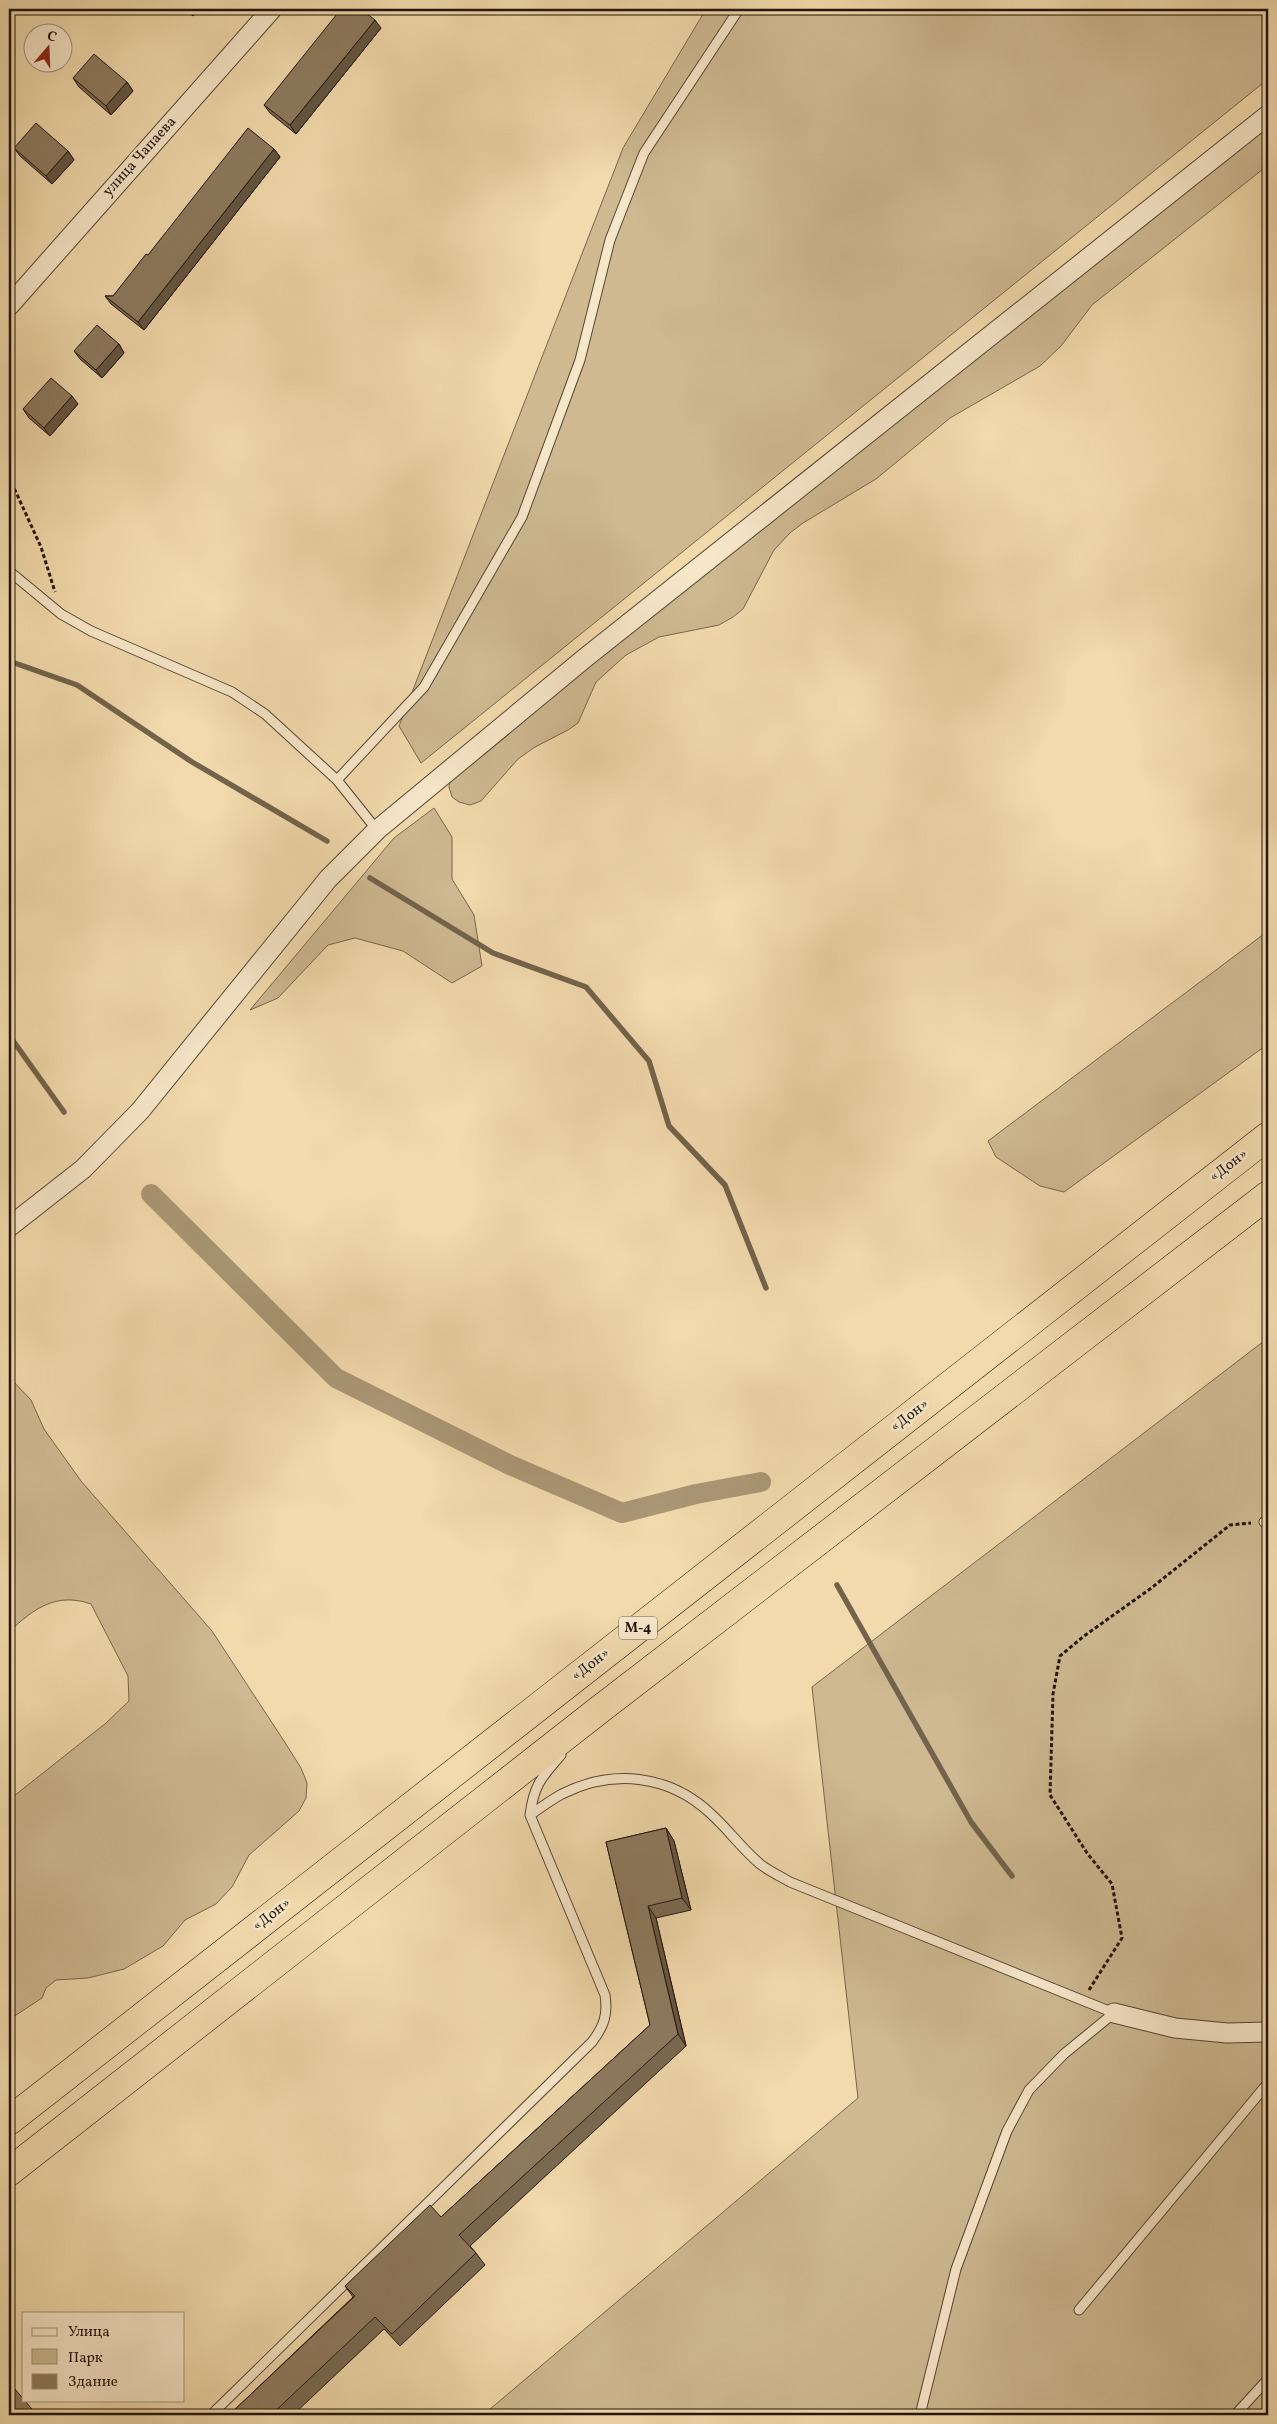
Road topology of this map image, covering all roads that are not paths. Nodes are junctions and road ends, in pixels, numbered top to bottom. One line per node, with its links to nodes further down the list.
1 (272, 9): 4 (street, улица Чапаева)
2 (739, 9): 6 (lane)
3 (1268, 115): 7 (street)
4 (9, 306)
5 (9, 571): 6 (lane)
6 (337, 780): 7 (lane)
7 (377, 830): 10 (street)
8 (1268, 1136): 16 (highway, «Дон» / М-4)
9 (1268, 1195): 11 (highway, М-4)
10 (9, 1227)
11 (599, 1710): 12 (lane); 17 (highway, М-4)
12 (530, 1815): 13 (lane); 20 (lane)
13 (1114, 2013): 14 (street); 21 (lane)
14 (1268, 2032)
15 (1268, 2083): 18 (lane)
16 (9, 2121)
17 (9, 2172)
18 (1079, 2310)
19 (1268, 2379): 22 (lane)
20 (211, 2415)
21 (920, 2415)
22 (1235, 2415)

